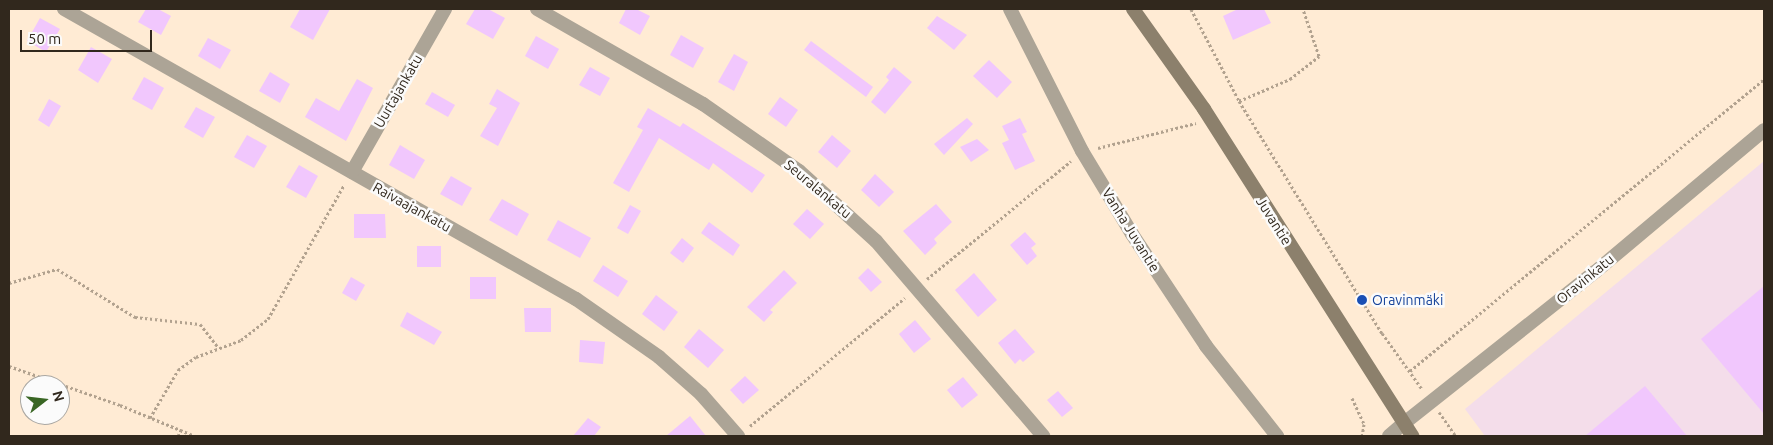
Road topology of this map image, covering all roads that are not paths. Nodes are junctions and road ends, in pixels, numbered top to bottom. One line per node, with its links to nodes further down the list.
1 (64, 9): 7 (street, Raivaajankatu)
2 (445, 9): 7 (street, Uurtajankatu)
3 (537, 9): 10 (street, Seuralankatu)
4 (1010, 9): 11 (street, Vanha Juvantie)
5 (1133, 9): 8 (main road, Juvantie)
6 (1764, 130): 8 (street, Oravinkatu)
7 (352, 172): 9 (street, Raivaajankatu)
8 (1403, 424): 12 (street, Oravinkatu); 13 (main road, Juvantie)
9 (738, 436)
10 (1043, 436)
11 (1277, 436)
12 (1389, 436)
13 (1412, 436)

